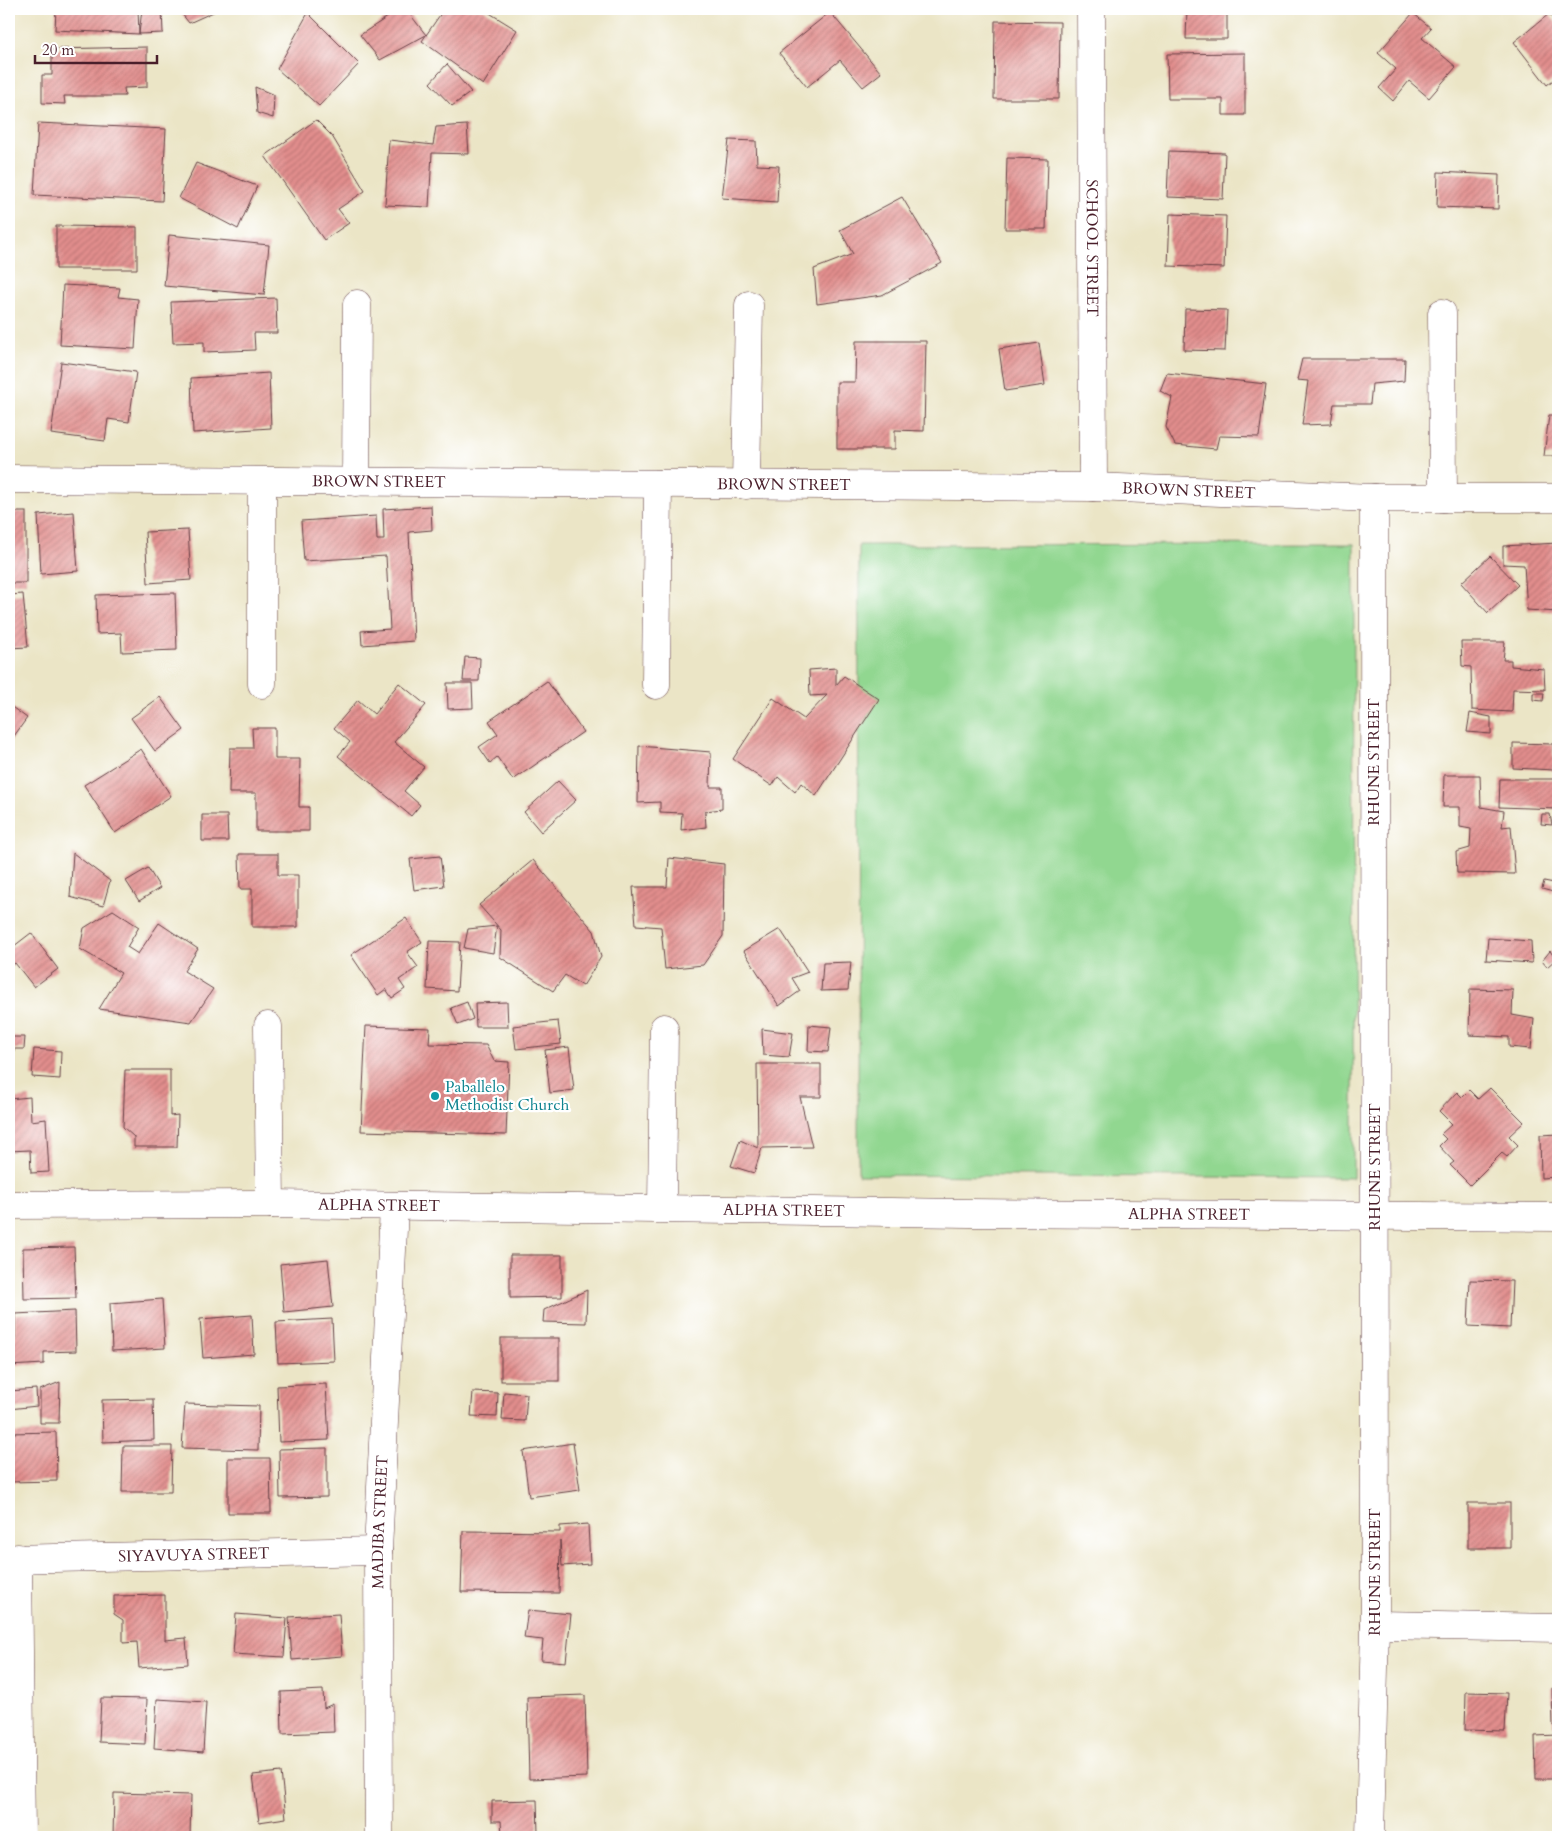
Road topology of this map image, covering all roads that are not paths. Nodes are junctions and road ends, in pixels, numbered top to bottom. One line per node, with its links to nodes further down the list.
1 (1091, 9): 10 (street, SCHOOL STREET)
2 (357, 304): 7 (street)
3 (748, 305): 9 (street)
4 (1442, 313): 12 (street)
5 (9, 479): 6 (street, BROWN STREET)
6 (262, 482): 7 (street, BROWN STREET); 14 (street)
7 (356, 482): 8 (street, BROWN STREET)
8 (658, 484): 9 (street, BROWN STREET); 15 (street)
9 (746, 485): 10 (street, BROWN STREET)
10 (1093, 487): 11 (street, BROWN STREET)
11 (1374, 498): 12 (street, BROWN STREET); 22 (street, RHUNE STREET)
12 (1443, 498): 13 (street, BROWN STREET)
13 (1558, 498)
14 (262, 684)
15 (656, 685)
16 (268, 1026): 18 (street)
17 (664, 1028): 21 (street)
18 (270, 1204): 19 (street, ALPHA STREET); 20 (street, ALPHA STREET)
19 (9, 1205)
20 (394, 1207): 21 (street, ALPHA STREET); 24 (street, MADIBA STREET)
21 (662, 1208): 22 (street, ALPHA STREET)
22 (1375, 1215): 23 (street, ALPHA STREET); 26 (street, RHUNE STREET)
23 (1558, 1217)
24 (378, 1552): 25 (street, SIYAVUYA STREET); 29 (street, MADIBA STREET)
25 (14, 1558): 28 (street)
26 (1375, 1625): 27 (street); 30 (street, RHUNE STREET)
27 (1558, 1628)
28 (21, 1837)
29 (379, 1837)
30 (1370, 1837)

